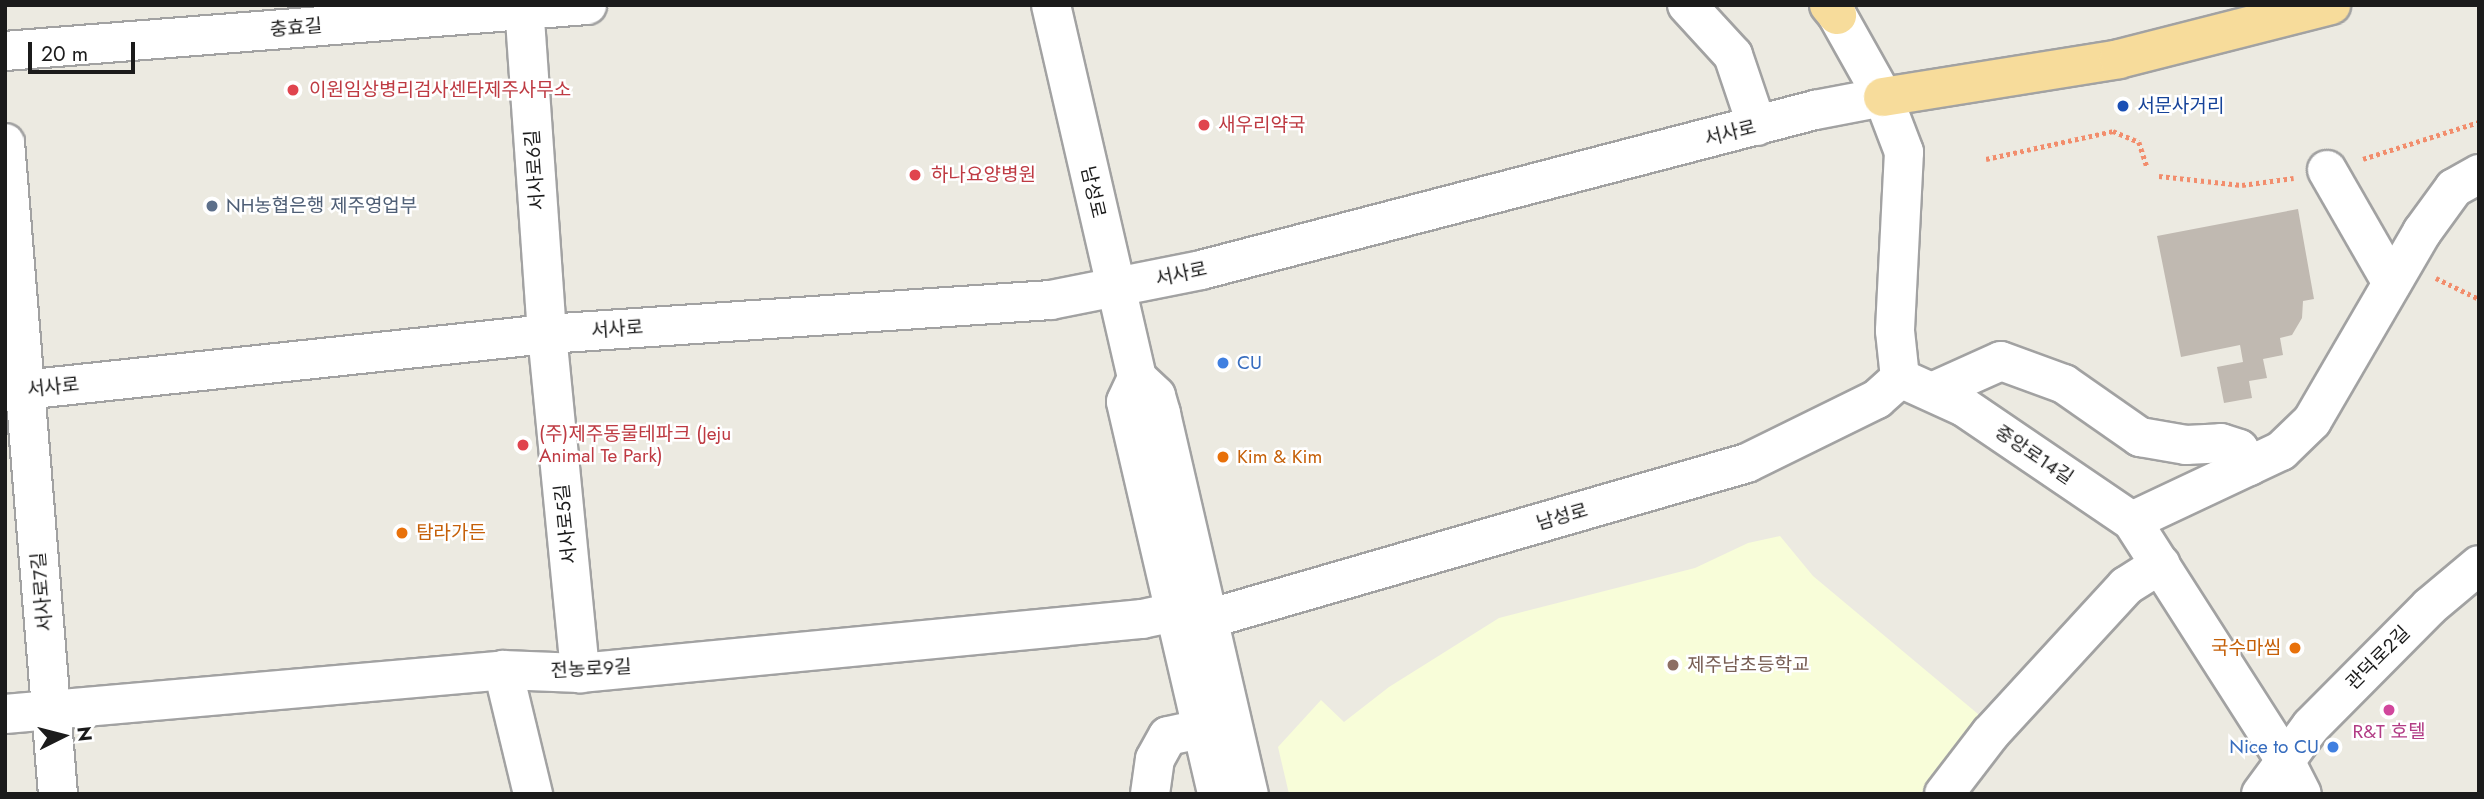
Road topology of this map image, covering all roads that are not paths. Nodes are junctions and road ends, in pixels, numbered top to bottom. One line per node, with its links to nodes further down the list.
1 (587, 5): 5 (street, 충효길)
2 (1051, 5): 15 (street, 남성로)
3 (1687, 5): 10 (street)
4 (2331, 5): 9 (main road, 서사로)
5 (524, 8): 7 (street, 충효길); 16 (street, 서사로6길)
6 (1833, 9): 9 (street)
7 (265, 18): 8 (street, 충효길)
8 (5, 51)
9 (1883, 97): 10 (street, 서사로); 17 (street)
10 (1757, 126): 15 (street, 서사로)
11 (5, 144): 18 (street, 서사로7길)
12 (2327, 170): 14 (street)
13 (2479, 174): 14 (street)
14 (2398, 274): 19 (street)
15 (1115, 288): 16 (street, 서사로); 23 (street, 남성로)
16 (547, 334): 18 (street, 서사로); 25 (street, 서사로5길)
17 (1917, 385): 19 (street, 남성로); 20 (street, 중앙로14길); 23 (street, 남성로)
18 (15, 391): 26 (street, 서사로7길)
19 (2249, 466): 20 (street)
20 (2132, 521): 21 (street, 중앙로14길)
21 (2161, 564): 29 (street, 중앙로14길); 35 (street)
22 (2479, 565): 29 (street, 관덕로2길)
23 (1192, 616): 25 (street, 전농로9길); 28 (street, 남성로); 34 (street, 남성로)
24 (503, 670): 25 (street, 전농로9길); 26 (street, 전농로9길); 31 (street)
25 (580, 673)
26 (51, 710): 27 (street, 전농로9길); 30 (street, 서사로7길)
27 (5, 715)
28 (1201, 729): 32 (street); 33 (street, 남성로)
29 (2284, 759): 36 (street, 관덕로2길); 37 (street, 중앙로14길)
30 (58, 794)
31 (533, 794)
32 (1150, 794)
33 (1217, 794)
34 (1249, 794)
35 (1944, 794)
36 (2261, 794)
37 (2302, 794)

